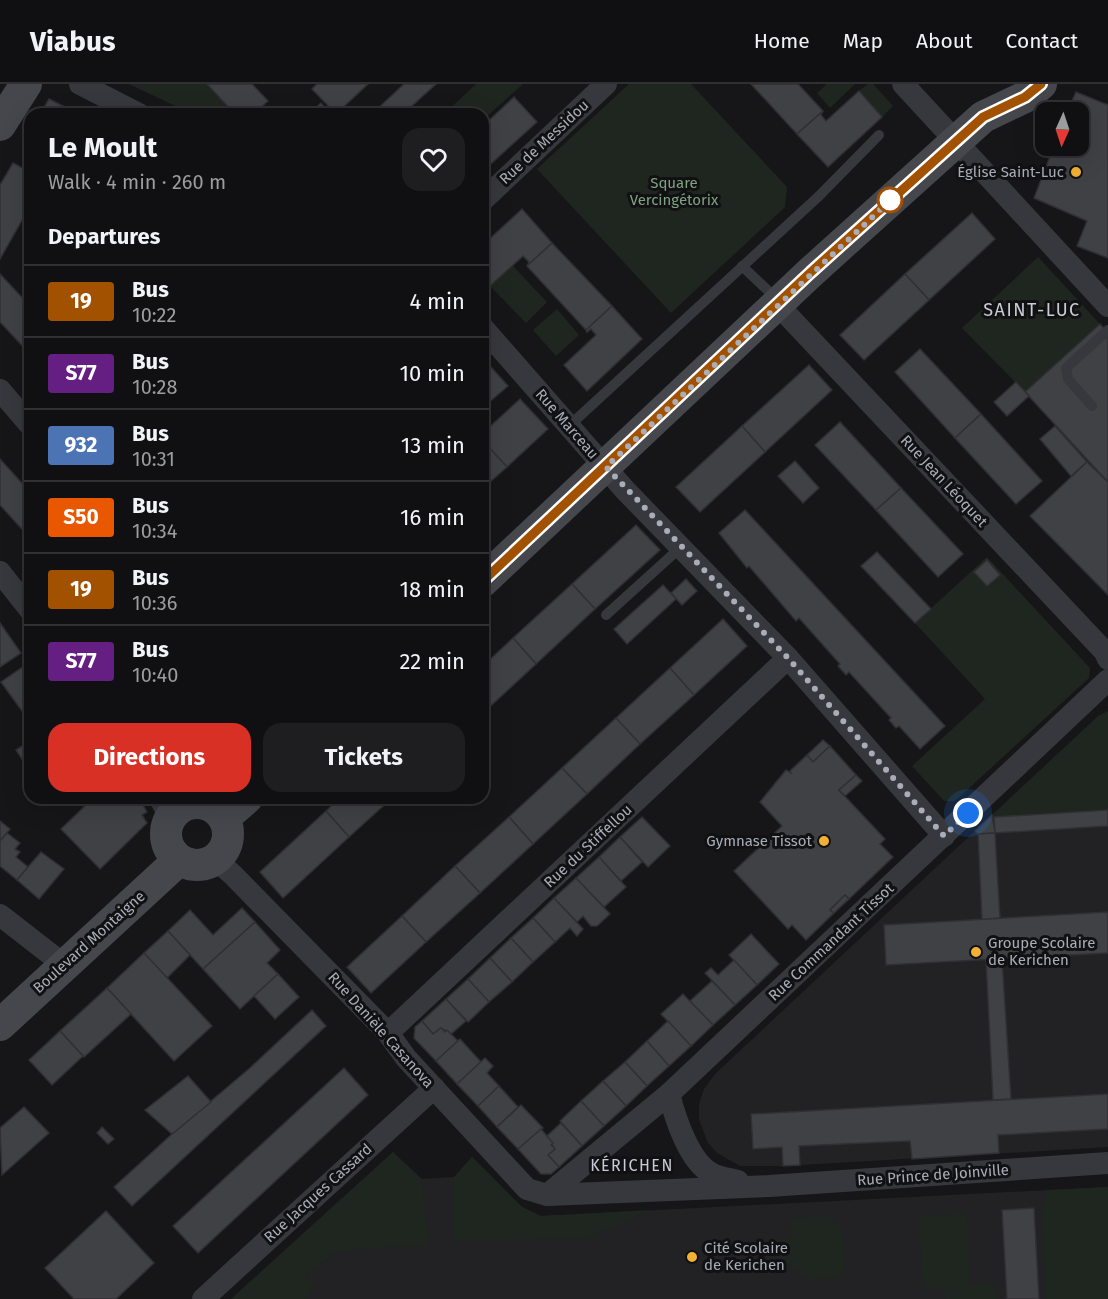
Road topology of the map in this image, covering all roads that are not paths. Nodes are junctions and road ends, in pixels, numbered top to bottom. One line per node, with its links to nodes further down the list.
1 (26, 84): 9 (main road)
2 (80, 84): 7 (street)
3 (606, 84): 12 (street, Rue de Messidou)
4 (903, 84): 11 (street)
5 (1002, 84): 8 (main road)
6 (1041, 84): 8 (main road)
7 (127, 108)
8 (983, 117): 11 (main road)
9 (0, 125)
10 (879, 135): 13 (lane)
11 (956, 141): 14 (main road); 15 (street)
12 (489, 194)
13 (742, 266): 14 (lane); 21 (lane)
14 (778, 303): 22 (main road); 29 (street, Rue Jean Léoquet)
15 (1108, 306)
16 (1108, 330): 19 (lane)
17 (489, 335): 21 (street, Rue Marceau)
18 (0, 390): 20 (street)
19 (1092, 406)
20 (24, 418)
21 (569, 426): 22 (street, Rue Marceau)
22 (606, 467): 23 (street, Rue Marceau); 25 (main road)
23 (681, 547): 27 (lane); 28 (street, Rue Marceau)
24 (0, 572): 26 (street)
25 (489, 575)
26 (24, 602)
27 (606, 615)
28 (788, 658): 35 (street, Rue Marceau); 41 (street, Rue du Stiffellou)
29 (1108, 659)
30 (1108, 680): 35 (street, Rue Commandant Tissot)
31 (187, 804): 33 (main road)
32 (202, 804): 34 (main road)
33 (165, 808): 36 (main road)
34 (236, 808): 37 (main road)
35 (944, 836): 43 (street, Rue Commandant Tissot)
36 (179, 860): 37 (main road); 39 (main road, Boulevard Montaigne)
37 (216, 860): 41 (street, Rue Danièle Casanova)
38 (0, 915): 39 (street)
39 (63, 964): 40 (main road, Boulevard Montaigne)
40 (0, 1025)
41 (388, 1033): 42 (street, Rue Danièle Casanova)
42 (434, 1088): 46 (street, Rue Danièle Casanova); 47 (street, Rue Jacques Cassard)
43 (669, 1094): 45 (street, Rue Prince de Joinville); 46 (street, Rue Commandant Tissot)
44 (1108, 1163): 45 (street, Rue Prince de Joinville)
45 (757, 1187): 46 (street, Rue Prince de Joinville)
46 (547, 1195)
47 (203, 1299)

